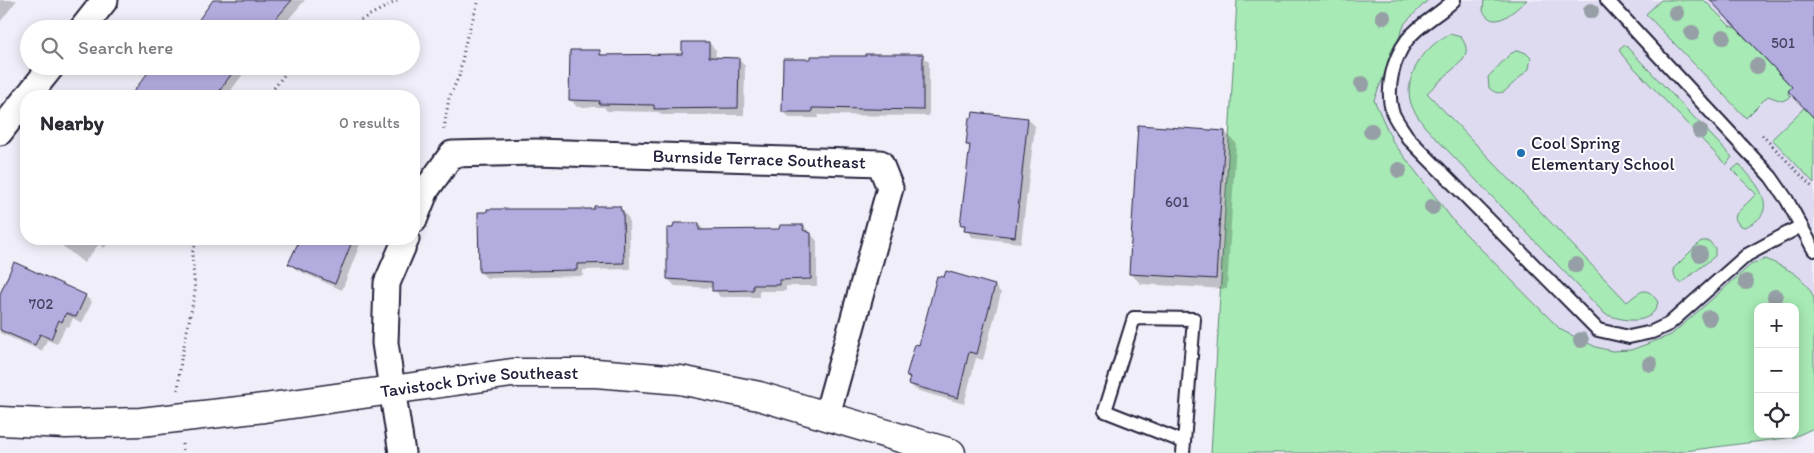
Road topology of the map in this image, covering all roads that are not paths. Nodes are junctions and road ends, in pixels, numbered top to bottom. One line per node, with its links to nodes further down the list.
1 (105, 0): 4 (street)
2 (1454, 0): 10 (lane)
3 (1606, 0): 10 (lane)
4 (89, 20)
5 (45, 75): 6 (street)
6 (33, 90)
7 (20, 106): 8 (street)
8 (0, 132)
9 (420, 205): 14 (street, Burnside Terrace Southeast)
10 (1801, 226): 12 (lane)
11 (403, 245): 13 (street)
12 (1814, 250)
13 (392, 390): 14 (street, Tavistock Drive Southeast); 15 (street, Tavistock Drive Southeast); 17 (street)
14 (827, 416): 18 (street, Tavistock Drive Southeast)
15 (0, 421)
16 (1183, 447): 16 (lane)
17 (402, 453)
18 (951, 453)

